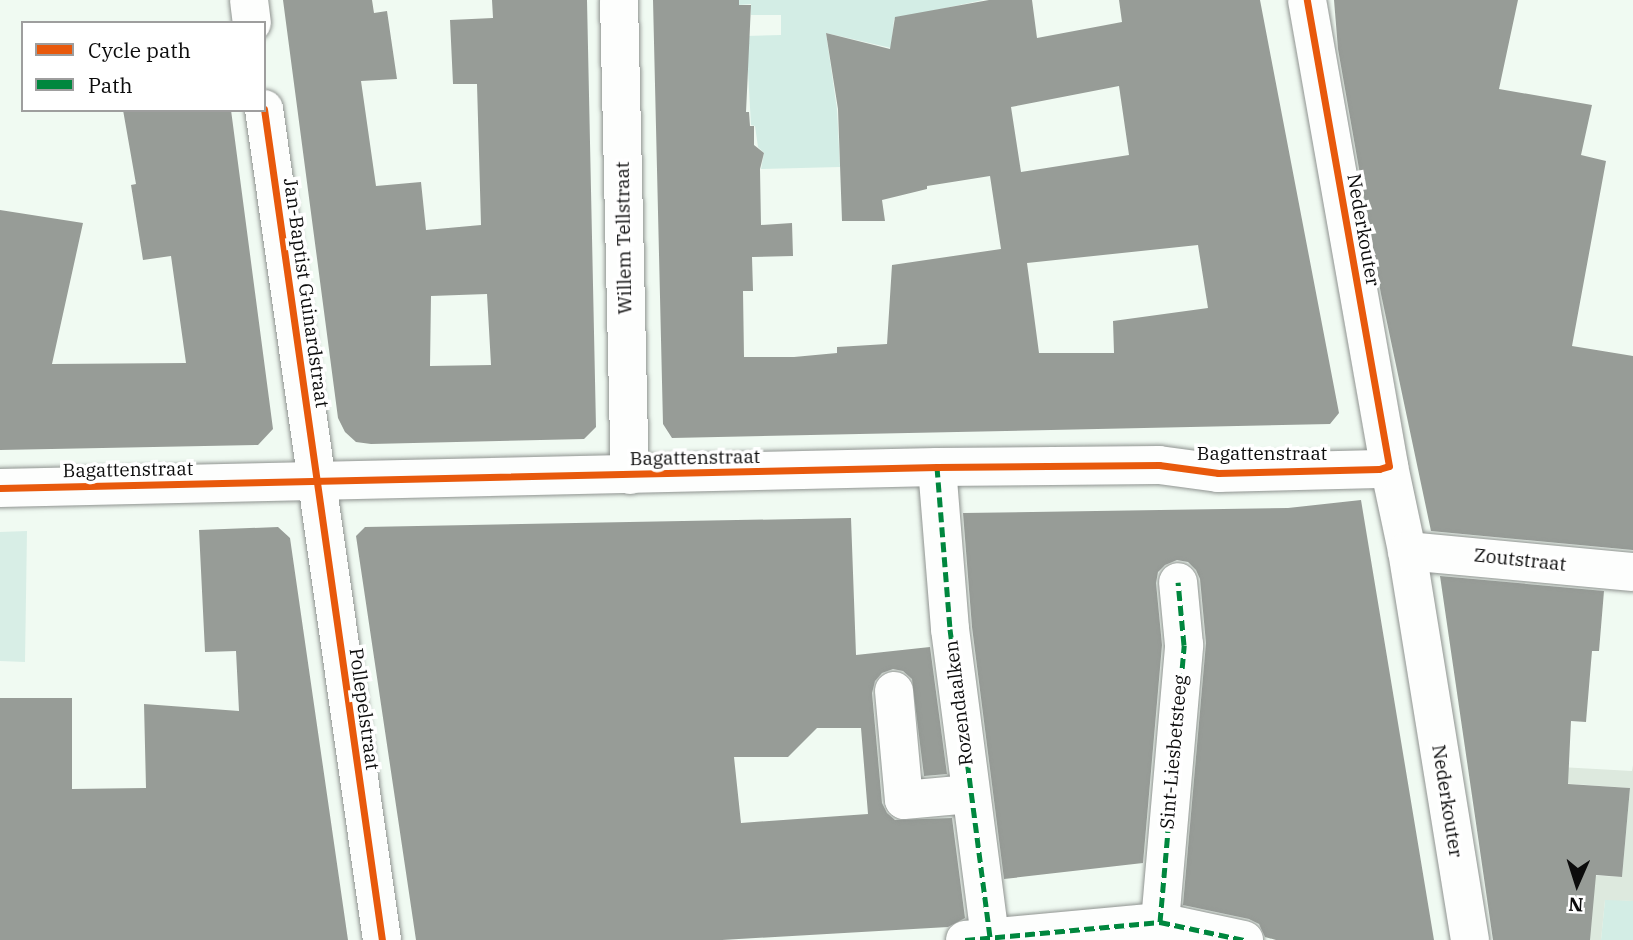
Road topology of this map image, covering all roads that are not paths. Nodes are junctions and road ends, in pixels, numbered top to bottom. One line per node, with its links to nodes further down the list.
1 (249, 0): 4 (street)
2 (619, 0): 8 (street, Willem Tellstraat)
3 (1307, 0): 6 (street, Nederkouter)
4 (252, 21)
5 (264, 112): 9 (street, Jan-Baptist Guinardstraat)
6 (1389, 466): 7 (street, Bagattenstraat); 11 (street, Nederkouter)
7 (937, 467): 8 (street, Bagattenstraat); 15 (street, Rozendaalken)
8 (630, 475): 9 (street, Bagattenstraat)
9 (317, 482): 10 (street, Bagattenstraat); 18 (street, Pollepelstraat)
10 (0, 488)
11 (1407, 551): 12 (street, Zoutstraat); 20 (street, Nederkouter)
12 (1633, 572)
13 (1178, 582): 16 (street, Sint-Liesbetsteeg)
14 (894, 691): 15 (street)
15 (970, 794): 17 (street, Rozendaalken)
16 (1160, 922): 17 (street); 19 (street)
17 (977, 939)
18 (382, 940)
19 (1244, 940)
20 (1470, 940)

